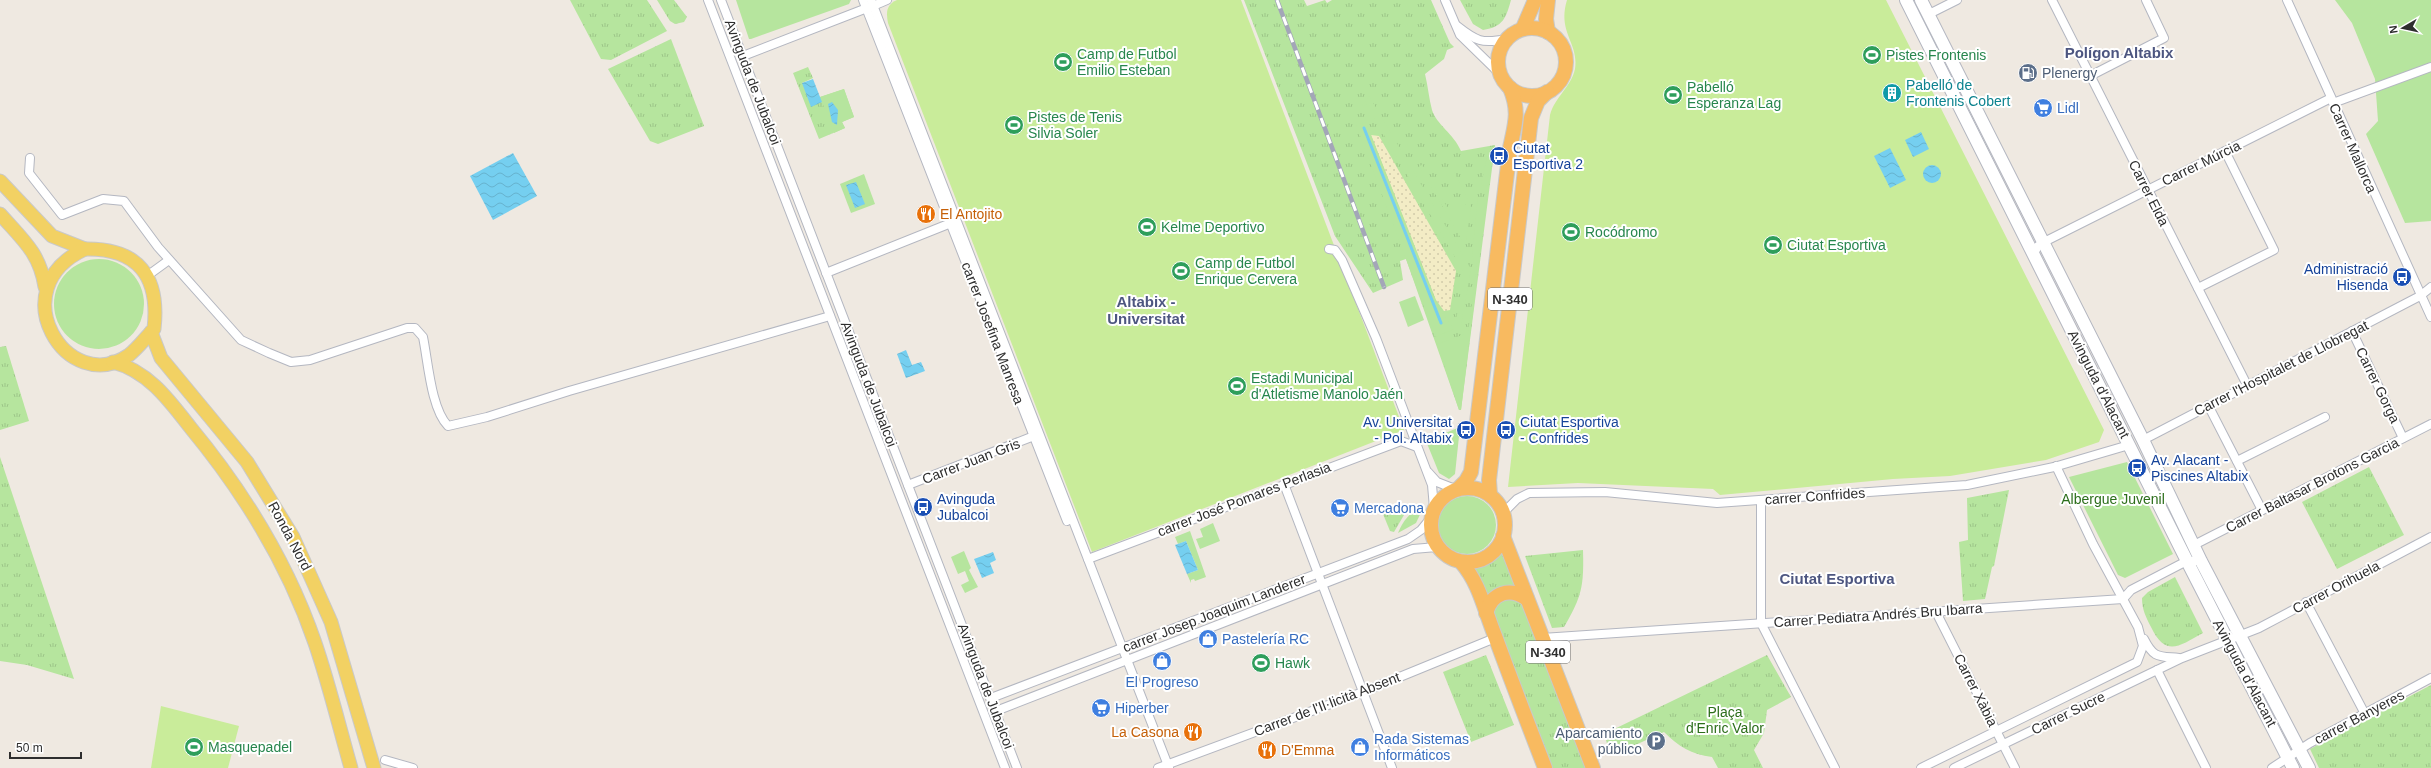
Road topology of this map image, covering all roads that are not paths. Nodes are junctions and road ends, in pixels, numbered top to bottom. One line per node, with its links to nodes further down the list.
1 (708, 0): 44 (street, Avinguda de Jubalcoi)
2 (721, 0): 20 (street, Avinguda de Jubalcoi)
3 (863, 0): 14 (street, carrer Josefina Manresa)
4 (887, 0): 14 (street)
5 (1445, 0): 16 (street)
6 (1535, 0): 17 (highway)
7 (1548, 0): 18 (highway)
8 (1906, 0): 36 (main road, Avinguda d'Alacant)
9 (1921, 0): 15 (main road, Avinguda d'Alacant)
10 (1957, 0): 15 (street)
11 (2052, 0): 23 (street, Carrer Elda)
12 (2146, 0): 23 (street)
13 (2287, 0): 26 (street, Carrer Mallorca)
14 (870, 5): 20 (street); 32 (street, carrer Josefina Manresa); 75 (street, carrer Josefina Manresa)
15 (1928, 14): 33 (main road, Avinguda d'Alacant)
16 (1455, 24): 19 (street); 22 (street)
17 (1524, 28): 18 (highway); 19 (highway)
18 (1548, 32): 25 (highway, N-340)
19 (1506, 39): 22 (highway)
20 (743, 56): 38 (street, Avinguda de Jubalcoi)
21 (2431, 67): 26 (street, Carrer Múrcia)
22 (1500, 74): 24 (highway, N-340)
23 (2090, 76): 30 (street, Carrer Elda)
24 (1510, 88): 25 (highway); 65 (highway, N-340)
25 (1547, 92): 66 (highway, N-340)
26 (2332, 101): 27 (street, Carrer Múrcia); 43 (street, Carrer Mallorca)
27 (2225, 151): 30 (street, Carrer Múrcia); 42 (street)
28 (30, 158): 37 (street)
29 (0, 181): 34 (main road)
30 (2148, 190): 33 (street, Carrer Múrcia); 42 (street, Carrer Elda)
31 (0, 214): 41 (main road)
32 (951, 223): 38 (street); 54 (street, carrer Josefina Manresa)
33 (2044, 242): 36 (street, Carrer Múrcia); 57 (main road, Avinguda d'Alacant)
34 (84, 249): 39 (main road); 41 (main road)
35 (1329, 249): 53 (street)
36 (2033, 255): 58 (main road, Avinguda d'Alacant)
37 (169, 260): 39 (street); 44 (street)
38 (826, 273): 64 (street, Avinguda de Jubalcoi)
39 (147, 276): 47 (main road)
40 (2431, 286): 43 (street, Carrer l'Hospitalet de Llobregat)
41 (45, 287): 48 (main road)
42 (2198, 288): 49 (street, Carrer Elda)
43 (2420, 296): 45 (street, Carrer Mallorca); 46 (street, Carrer l'Hospitalet de Llobregat)
44 (830, 316): 110 (street, Avinguda de Jubalcoi)
45 (2431, 317)
46 (2352, 331): 49 (street, Carrer l'Hospitalet de Llobregat); 55 (street, Carrer Gorga)
47 (151, 332): 48 (main road); 108 (main road, Ronda Nord)
48 (113, 362): 107 (main road, Ronda Nord)
49 (2247, 385): 50 (street, Carrer l'Hospitalet de Llobregat)
50 (2208, 405): 57 (street, Carrer l'Hospitalet de Llobregat); 61 (street)
51 (2325, 417): 61 (street)
52 (2431, 424): 55 (street, Carrer Baltasar Brotons Garcia)
53 (1410, 427): 56 (street); 59 (street)
54 (1034, 436): 64 (street, Carrer Juan Gris); 92 (street, carrer Josefina Manresa)
55 (2403, 438): 68 (street, Carrer Baltasar Brotons Garcia)
56 (1401, 440): 59 (street); 63 (street, carrer José Pomares Perlasia)
57 (2143, 440): 73 (main road, Avinguda d'Alacant)
58 (2129, 445): 62 (street, carrer Confrides); 76 (main road, Avinguda d'Alacant)
59 (1417, 447): 60 (street)
60 (1419, 455): 65 (street); 69 (street)
61 (2237, 461): 68 (street)
62 (2056, 466): 67 (street, carrer Confrides); 82 (street)
63 (1284, 484): 75 (street, carrer José Pomares Perlasia); 79 (street)
64 (908, 485): 98 (street, Avinguda de Jubalcoi)
65 (1457, 489): 66 (highway); 69 (highway, N-340)
66 (1490, 495): 70 (highway)
67 (1761, 500): 70 (street, carrer Confrides); 86 (street)
68 (2262, 510): 73 (street, Carrer Baltasar Brotons Garcia)
69 (1432, 513): 74 (highway); 79 (street, carrer Josep Joaquim Landerer)
70 (1503, 513): 71 (highway, N-340)
71 (1503, 536): 78 (highway); 81 (highway, N-340)
72 (2431, 537): 83 (street, Carrer Orihuela)
73 (2194, 546): 77 (main road, Avinguda d'Alacant)
74 (1437, 547): 78 (highway, N-340); 80 (street, carrer Josep Joaquim Landerer)
75 (1088, 559): 92 (street, carrer Josefina Manresa)
76 (2187, 561): 77 (street); 82 (street); 91 (main road, Avinguda d'Alacant)
77 (2201, 561): 88 (main road, Avinguda d'Alacant)
78 (1461, 562): 85 (highway, N-340)
79 (1318, 573): 80 (street); 92 (street, carrer Josep Joaquim Landerer)
80 (1322, 584): 94 (street, carrer Josep Joaquim Landerer); 97 (street)
81 (1528, 599): 85 (highway); 90 (highway, N-340)
82 (2123, 599): 84 (street, Carrer Pediatra Andrés Bru Ibarra); 87 (street)
83 (2306, 602): 88 (street, Carrer Orihuela); 100 (street)
84 (1936, 612): 86 (street, Carrer Pediatra Andrés Bru Ibarra); 101 (street, Carrer Xàbia)
85 (1486, 613): 89 (highway, N-340)
86 (1761, 623): 90 (street, Carrer Pediatra Andrés Bru Ibarra); 116 (street)
87 (2138, 627): 93 (street, Carrer Sucre); 101 (street, Carrer Sucre)
88 (2241, 636): 91 (street, Carrer Orihuela); 103 (main road, Avinguda d'Alacant)
89 (1495, 638): 97 (street, Carrer de l'Il·licità Absent); 114 (highway, N-340)
90 (1542, 638): 115 (highway, N-340)
91 (2228, 641): 93 (street, Carrer Sucre); 105 (main road, Avinguda d'Alacant)
92 (1120, 649): 94 (street); 98 (street, carrer Josep Joaquim Landerer)
93 (2182, 658): 95 (street, Carrer Sucre)
94 (1128, 661): 99 (street, carrer Josep Joaquim Landerer); 106 (street)
95 (2157, 670): 102 (street, Carrer Sucre); 120 (street)
96 (2431, 678): 100 (street, carrer Banyeres)
97 (1363, 692): 106 (street, Carrer de l'Il·licità Absent); 113 (street)
98 (991, 698): 99 (street, Avinguda de Jubalcoi)
99 (996, 711): 111 (street, Avinguda de Jubalcoi)
100 (2365, 714): 103 (street, carrer Banyeres)
101 (1997, 731): 102 (street, Carrer Xàbia); 117 (street, Carrer Sucre)
102 (2003, 744): 118 (street, Carrer Sucre); 119 (street, Carrer Xàbia)
103 (2300, 750): 105 (street, carrer Banyeres); 122 (main road, Avinguda d'Alacant)
104 (385, 760): 109 (street)
105 (2291, 763): 121 (street, carrer Banyeres)
106 (1168, 766): 112 (street, Carrer de l'Il·licità Absent)
107 (350, 768)
108 (374, 768)
109 (413, 768)
110 (1004, 768)
111 (1017, 768)
112 (1158, 768)
113 (1392, 768)
114 (1545, 768)
115 (1593, 768)
116 (1835, 768)
117 (1921, 768)
118 (1954, 768)
119 (2015, 768)
120 (2206, 768)
121 (2272, 768)
122 (2309, 768)

